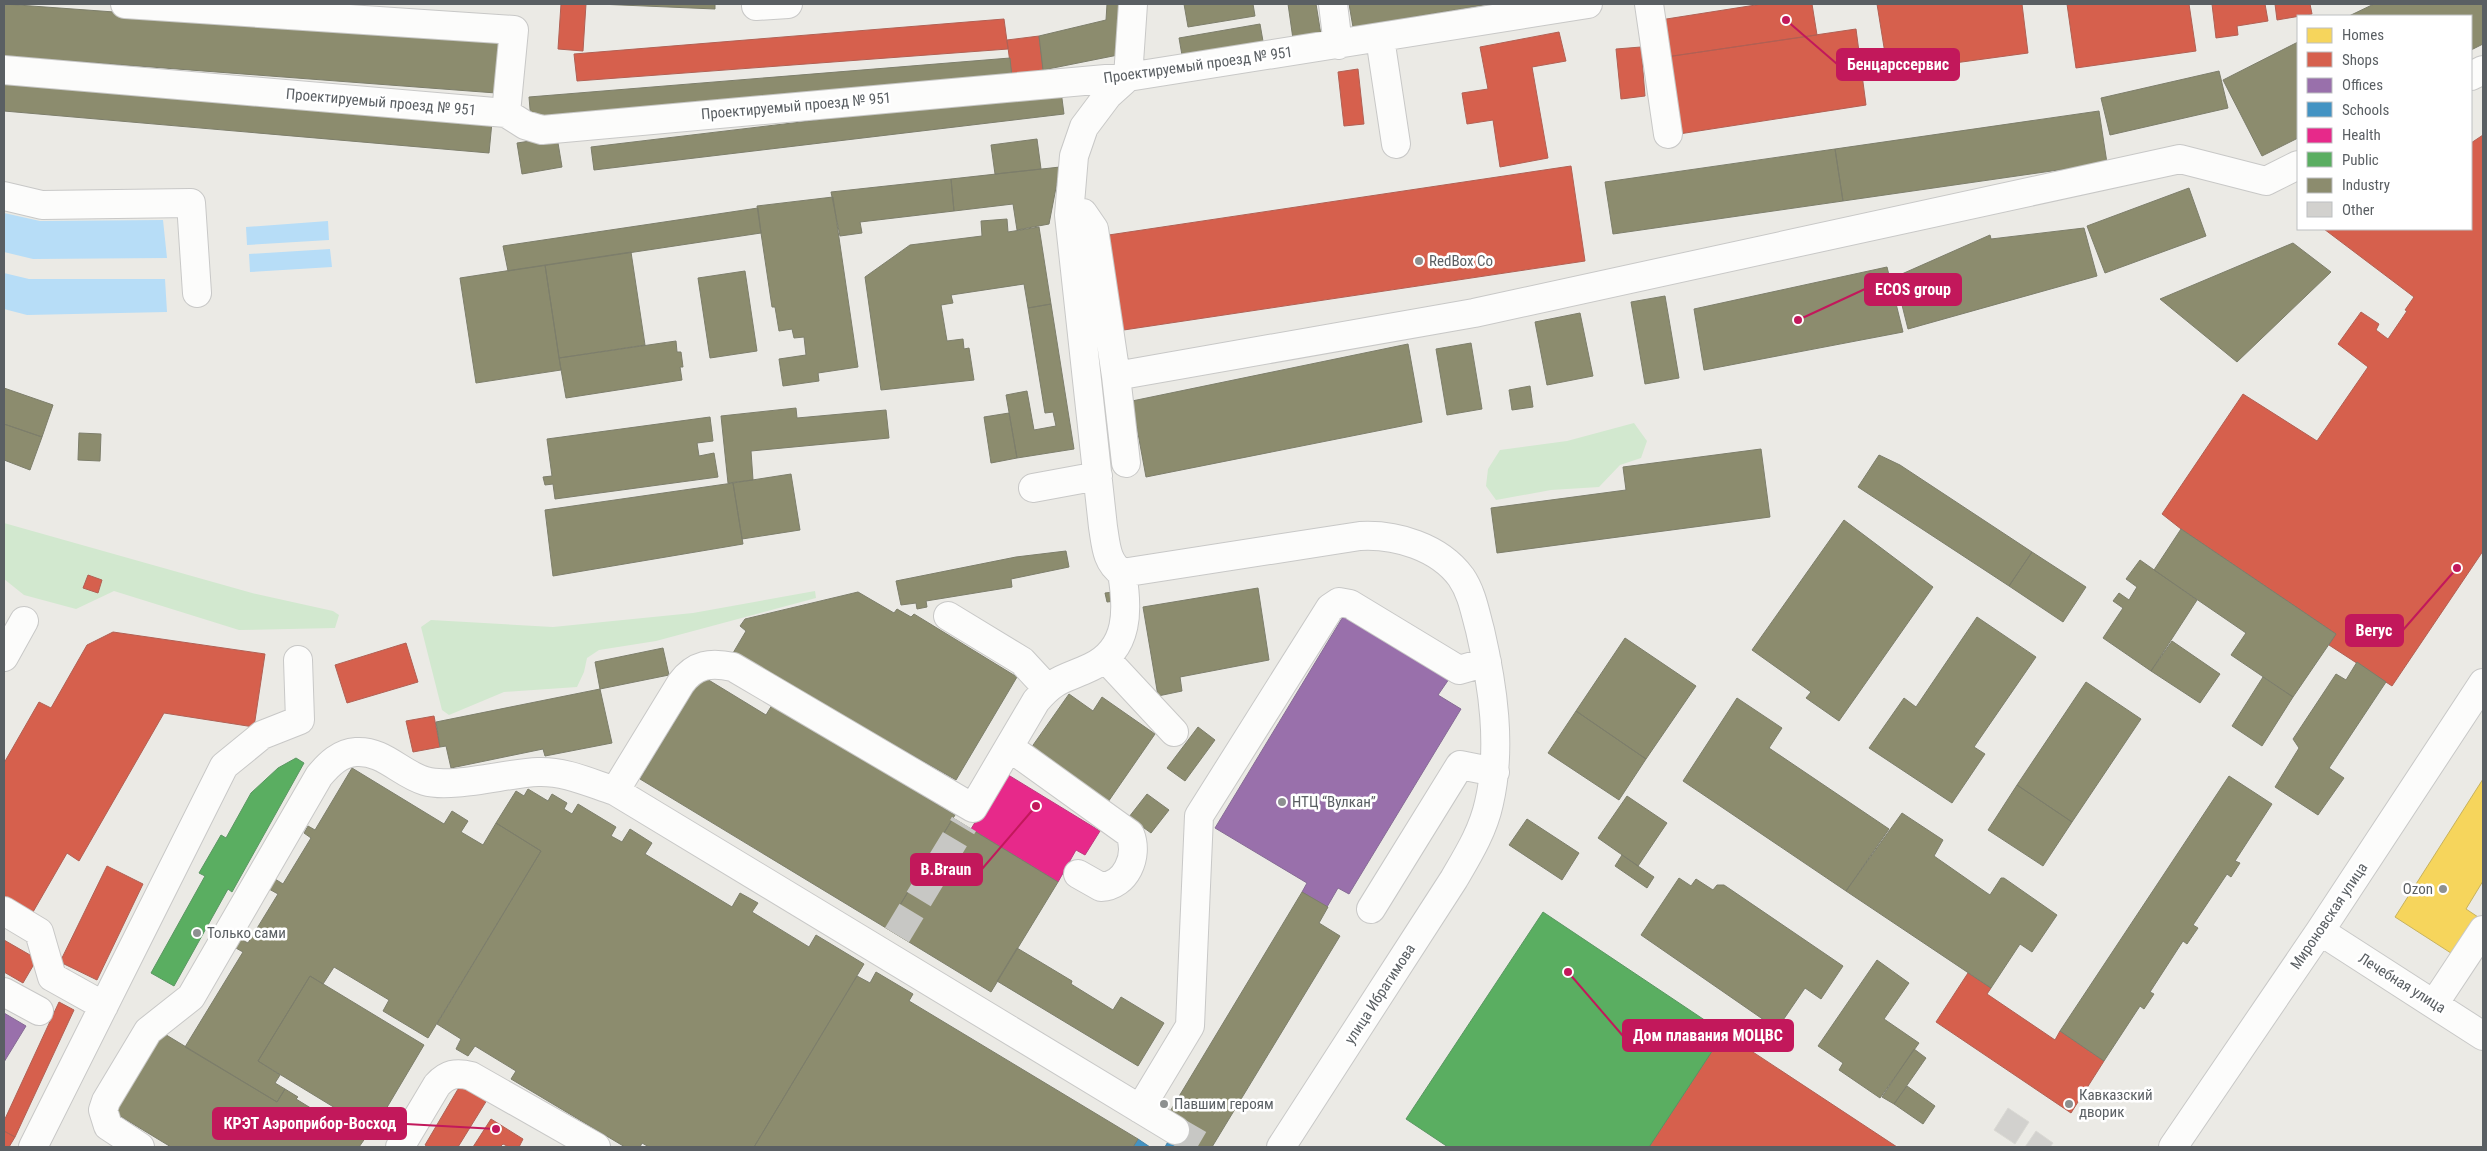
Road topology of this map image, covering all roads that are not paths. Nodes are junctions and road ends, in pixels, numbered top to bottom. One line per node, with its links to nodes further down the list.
1 (125, 4): 12 (street)
2 (788, 4): 7 (street)
3 (1133, 4): 11 (street)
4 (1333, 4): 9 (street)
5 (1588, 4): 8 (street, Проектируемый проезд № 951)
6 (1649, 4): 13 (street)
7 (756, 6)
8 (1380, 38): 9 (street, Проектируемый проезд № 951); 14 (street)
9 (1338, 45): 11 (street, Проектируемый проезд № 951)
10 (4, 70): 12 (street, Проектируемый проезд № 951)
11 (1128, 77): 12 (street, Проектируемый проезд № 951); 17 (street)
12 (506, 113)
13 (1668, 134)
14 (1396, 144)
15 (2297, 166): 19 (street)
16 (4, 196): 18 (street)
17 (1069, 215): 19 (street); 21 (street)
18 (198, 293)
19 (1116, 376): 20 (street)
20 (1126, 463)
21 (1098, 476): 22 (street); 23 (street)
22 (1033, 488)
23 (1122, 572): 27 (street); 29 (street, улица Ибрагимова)
24 (948, 616): 31 (street)
25 (24, 621): 26 (street)
26 (4, 657)
27 (1105, 658): 31 (street); 33 (street)
28 (298, 660): 44 (street)
29 (1487, 662): 35 (street, улица Ибрагимова); 47 (street)
30 (2483, 683): 32 (street, Мироновская улица)
31 (1047, 688): 34 (street)
32 (2474, 716): 41 (street, Мироновская улица)
33 (1174, 732)
34 (1009, 747): 36 (street); 37 (street)
35 (1495, 772): 38 (street); 53 (street, улица Ибрагимова)
36 (615, 791): 47 (street); 50 (street)
37 (1078, 874)
38 (1371, 909)
39 (4, 911): 44 (street)
40 (2483, 930): 43 (street)
41 (2320, 931): 43 (street, Лечебная улица); 54 (street, Мироновская улица)
42 (4, 992): 45 (street)
43 (2434, 1004): 46 (street, Лечебная улица)
44 (104, 1006): 49 (street)
45 (39, 1011)
46 (2483, 1036)
47 (1140, 1109): 48 (street)
48 (1175, 1130)
49 (34, 1147)
50 (140, 1147)
51 (400, 1147): 52 (street)
52 (596, 1147)
53 (1281, 1147)
54 (2173, 1147)

